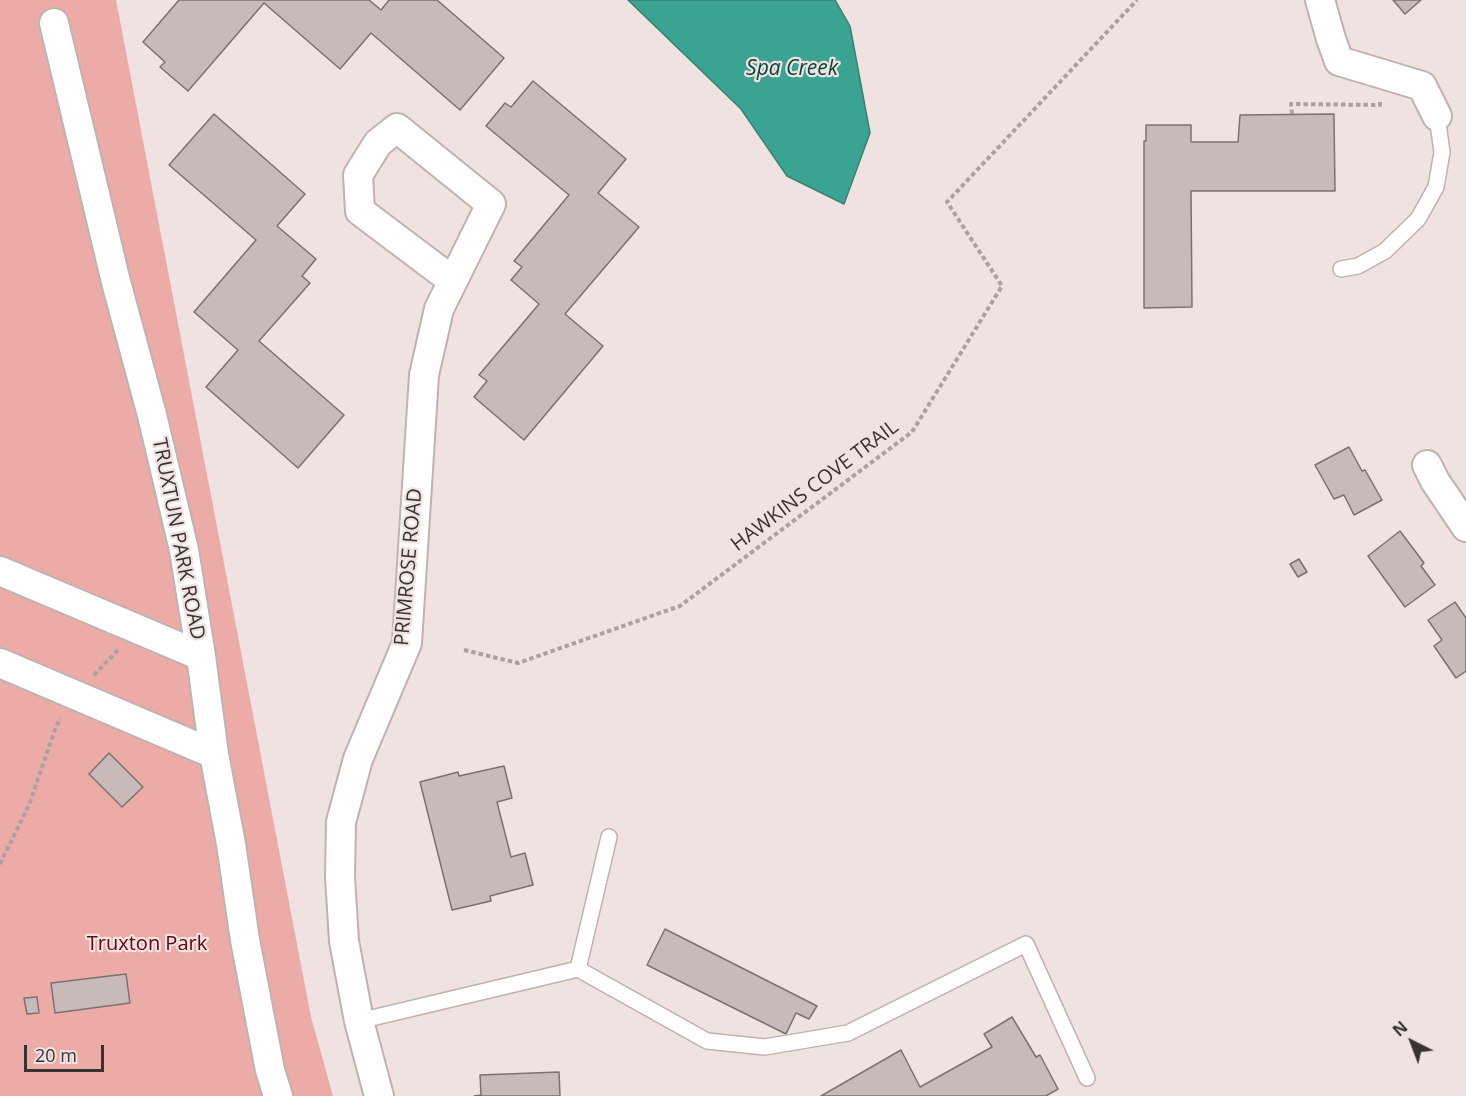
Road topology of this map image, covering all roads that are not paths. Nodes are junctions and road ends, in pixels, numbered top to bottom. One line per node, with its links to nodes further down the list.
1 (1320, 0): 3 (street)
2 (54, 23): 9 (street, TRUXTUN PARK ROAD)
3 (1437, 116): 4 (lane)
4 (1341, 269)
5 (453, 281): 5 (street, PRIMROSE ROAD); 14 (street, PRIMROSE ROAD)
6 (1427, 465): 7 (street)
7 (1466, 527)
8 (0, 571): 9 (street)
9 (201, 656): 11 (street, TRUXTUN PARK ROAD)
10 (0, 663): 11 (street)
11 (214, 754): 16 (street, TRUXTUN PARK ROAD)
12 (609, 837): 13 (lane)
13 (578, 969): 14 (lane); 15 (lane)
14 (359, 1021): 17 (street, PRIMROSE ROAD)
15 (1087, 1078)
16 (278, 1096)
17 (379, 1096)

